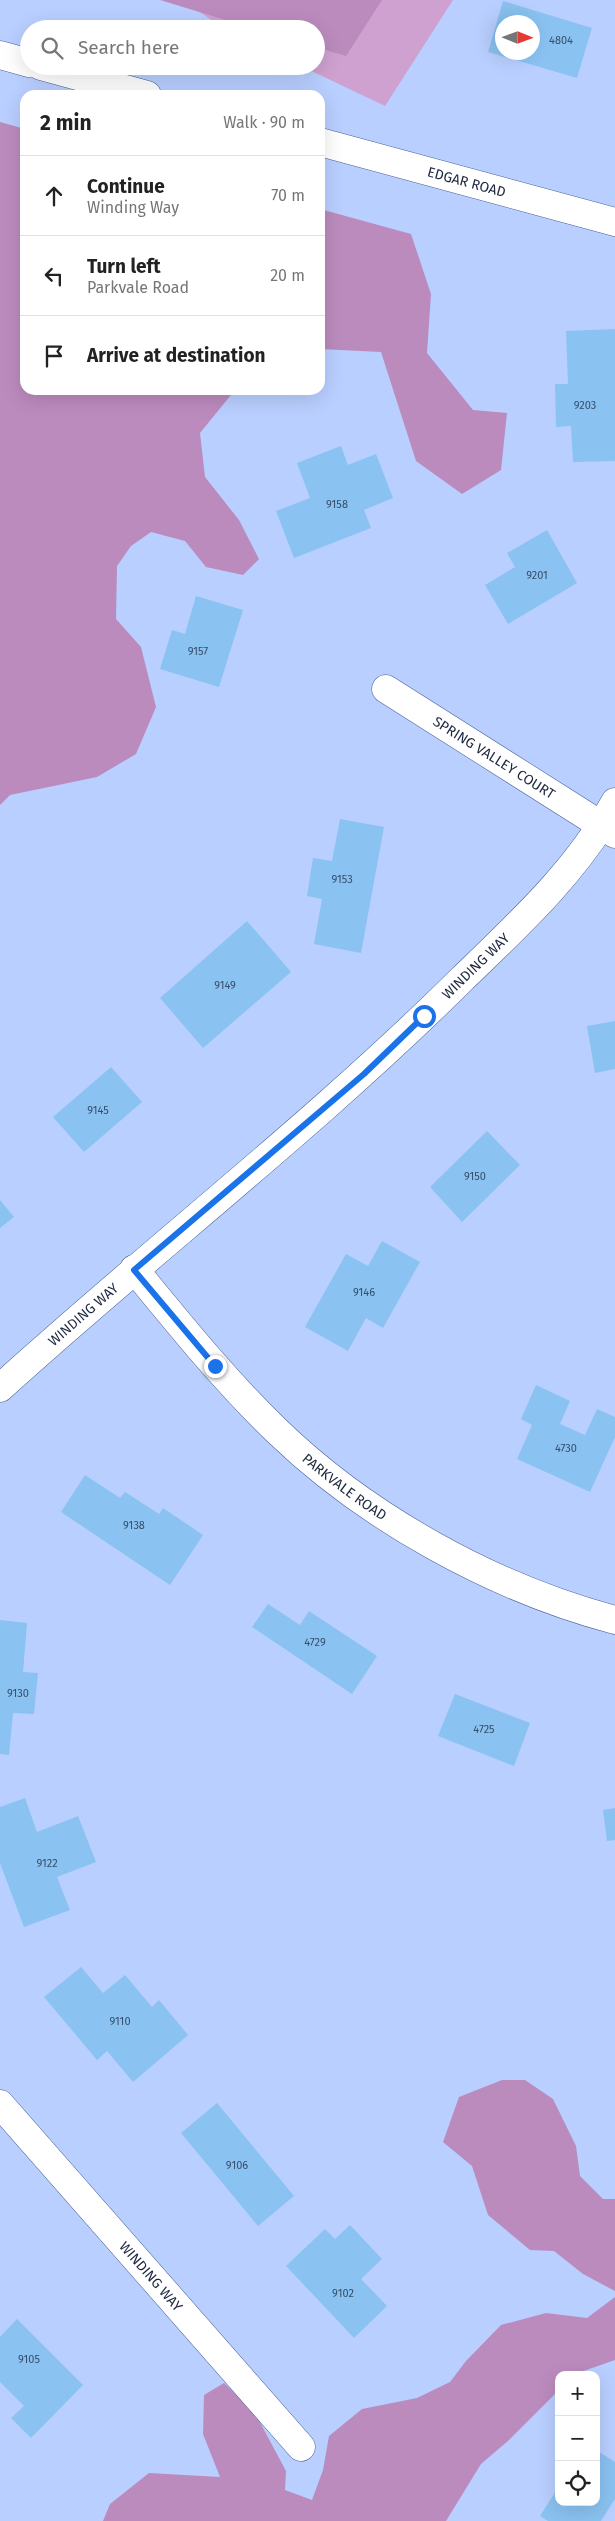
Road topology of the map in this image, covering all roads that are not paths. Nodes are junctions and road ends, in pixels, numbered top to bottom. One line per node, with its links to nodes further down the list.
1 (0, 55): 2 (street)
2 (20, 61)
3 (74, 75): 4 (street)
4 (129, 90)
5 (325, 143): 6 (street, EDGAR ROAD)
6 (615, 222)
7 (386, 688): 9 (street, SPRING VALLEY COURT)
8 (615, 802): 9 (street, WINDING WAY)
9 (608, 830): 10 (street, WINDING WAY)
10 (134, 1270): 11 (street, WINDING WAY); 12 (street, PARKVALE ROAD)
11 (0, 1388)
12 (615, 1620)
13 (0, 2104): 14 (street, WINDING WAY)
14 (302, 2447)

